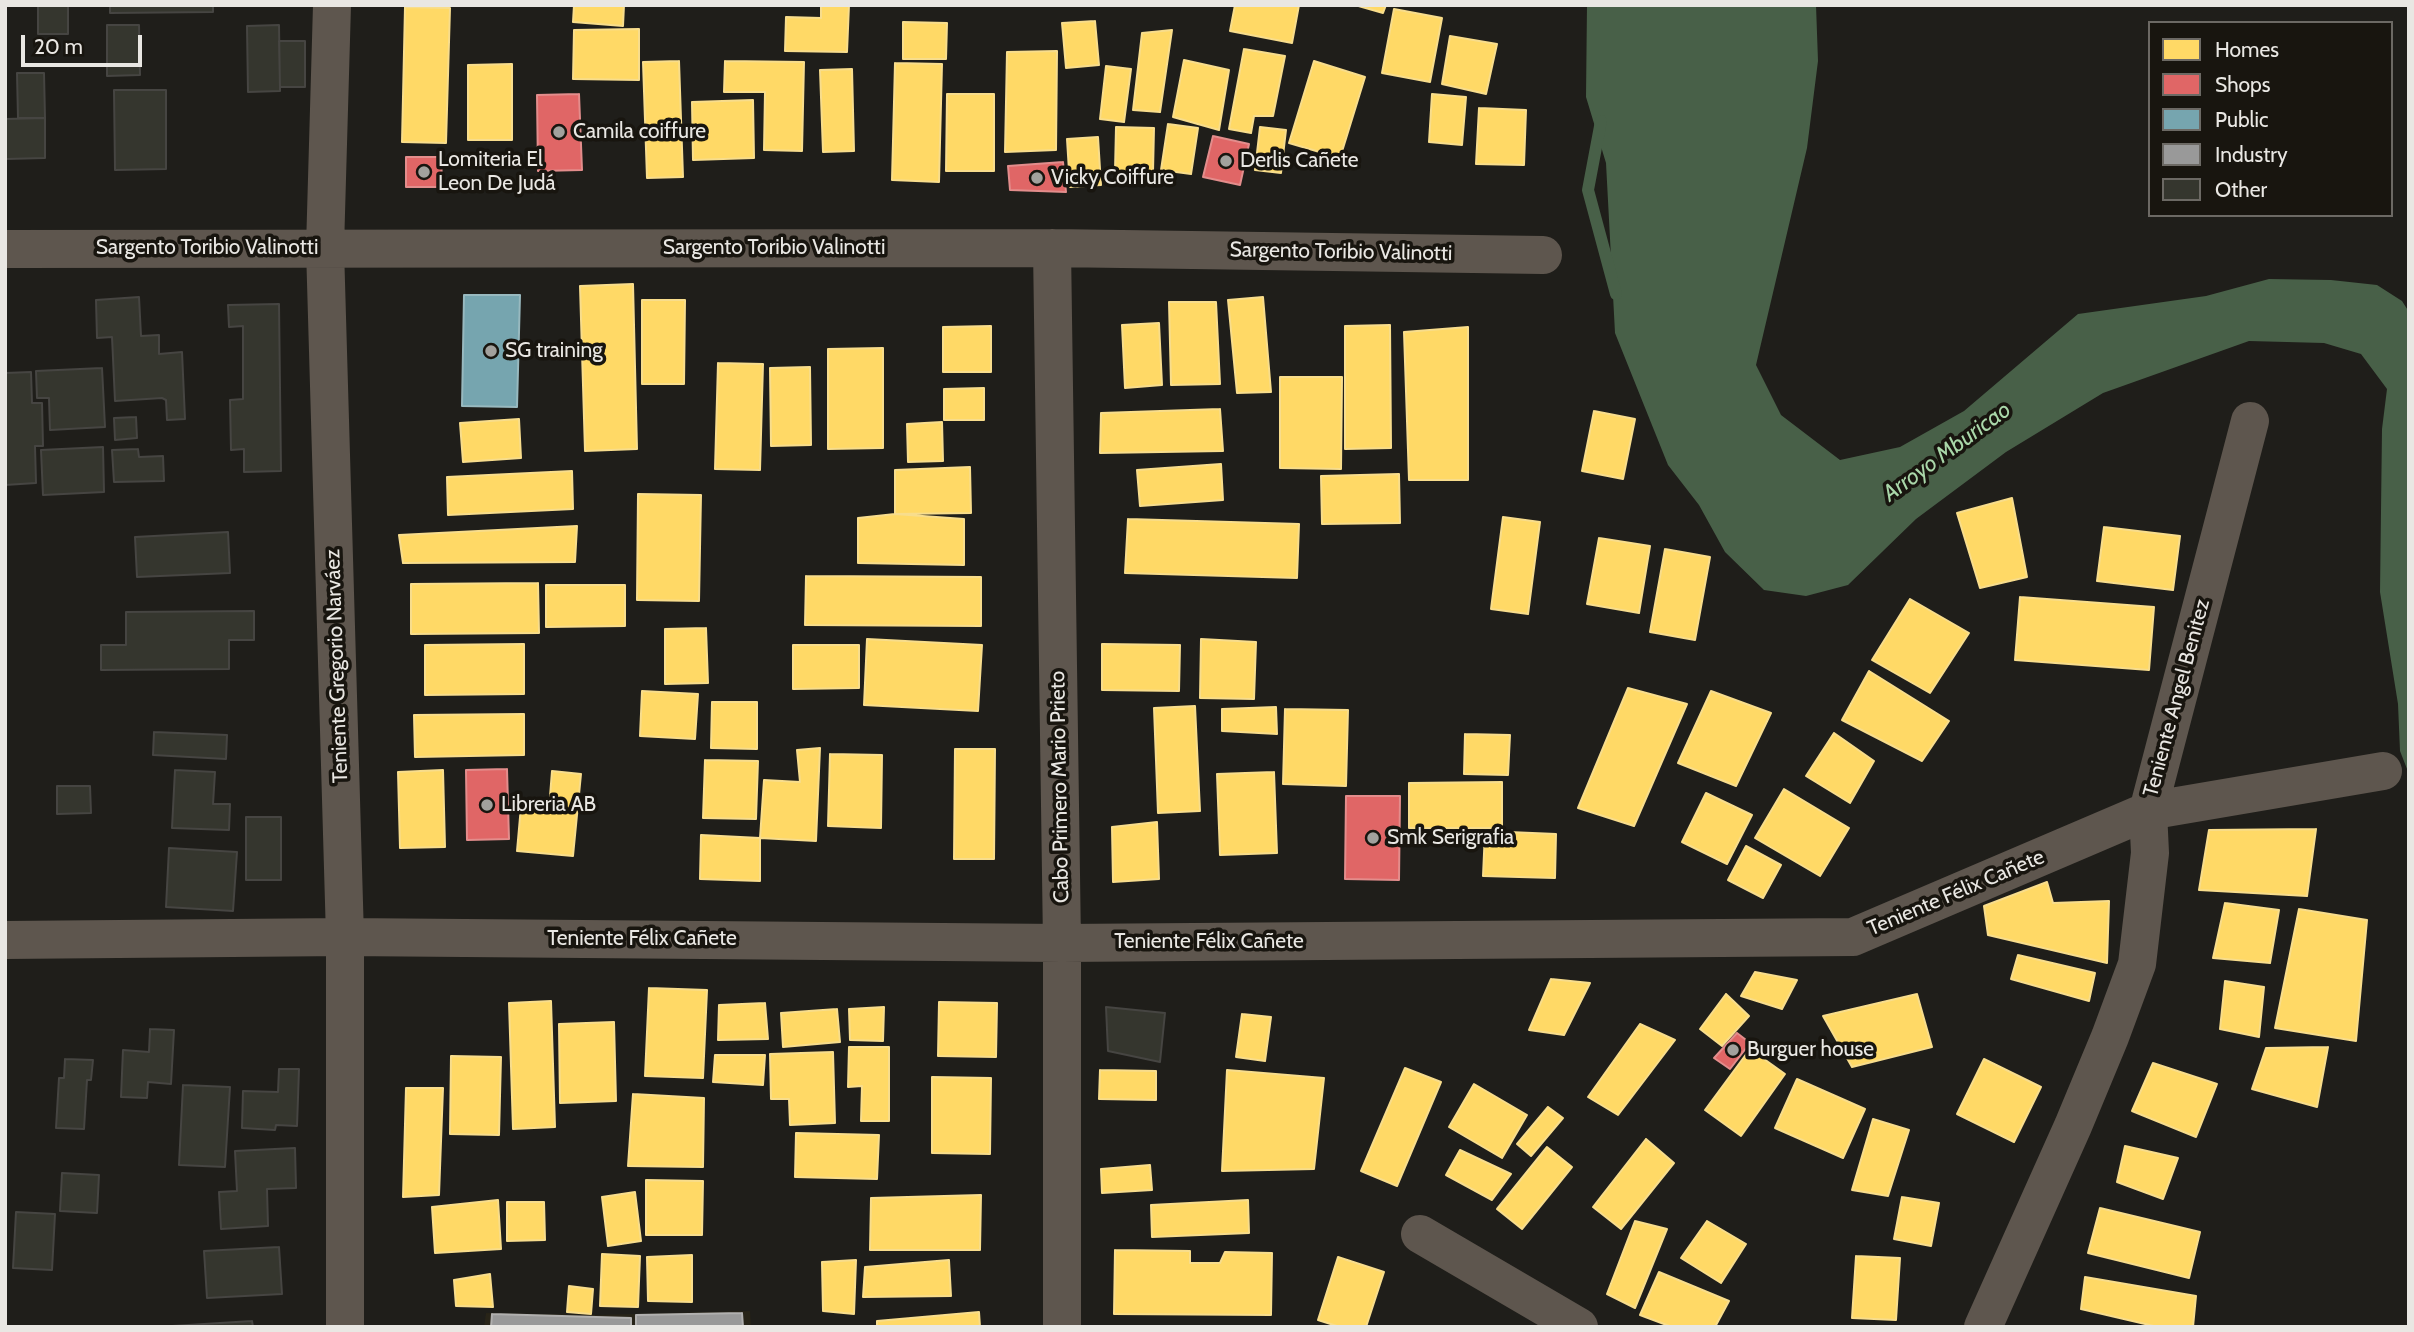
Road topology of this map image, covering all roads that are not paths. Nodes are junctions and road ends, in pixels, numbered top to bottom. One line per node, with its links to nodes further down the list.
1 (332, 5): 2 (street, Teniente Gregorio Narváez)
2 (325, 248): 3 (street, Sargento Toribio Valinotti); 4 (street, Sargento Toribio Valinotti); 9 (street, Teniente Gregorio Narváez)
3 (1052, 248): 5 (street, Sargento Toribio Valinotti); 11 (street, Cabo Primero Mario Prieto)
4 (5, 249)
5 (1543, 255)
6 (2250, 421): 8 (street, Teniente Angel Benitez)
7 (2383, 771): 8 (street, Teniente Félix Cañete)
8 (2148, 811): 11 (street, Teniente Félix Cañete); 16 (street, Teniente Angel Benitez)
9 (345, 937): 10 (street, Teniente Félix Cañete); 11 (street, Teniente Félix Cañete); 13 (street, Teniente Gregorio Narváez)
10 (5, 940)
11 (1062, 943): 14 (street, Cabo Primero Mario Prieto)
12 (1420, 1234): 15 (street)
13 (345, 1327)
14 (1062, 1327)
15 (1579, 1327)
16 (1983, 1327)

